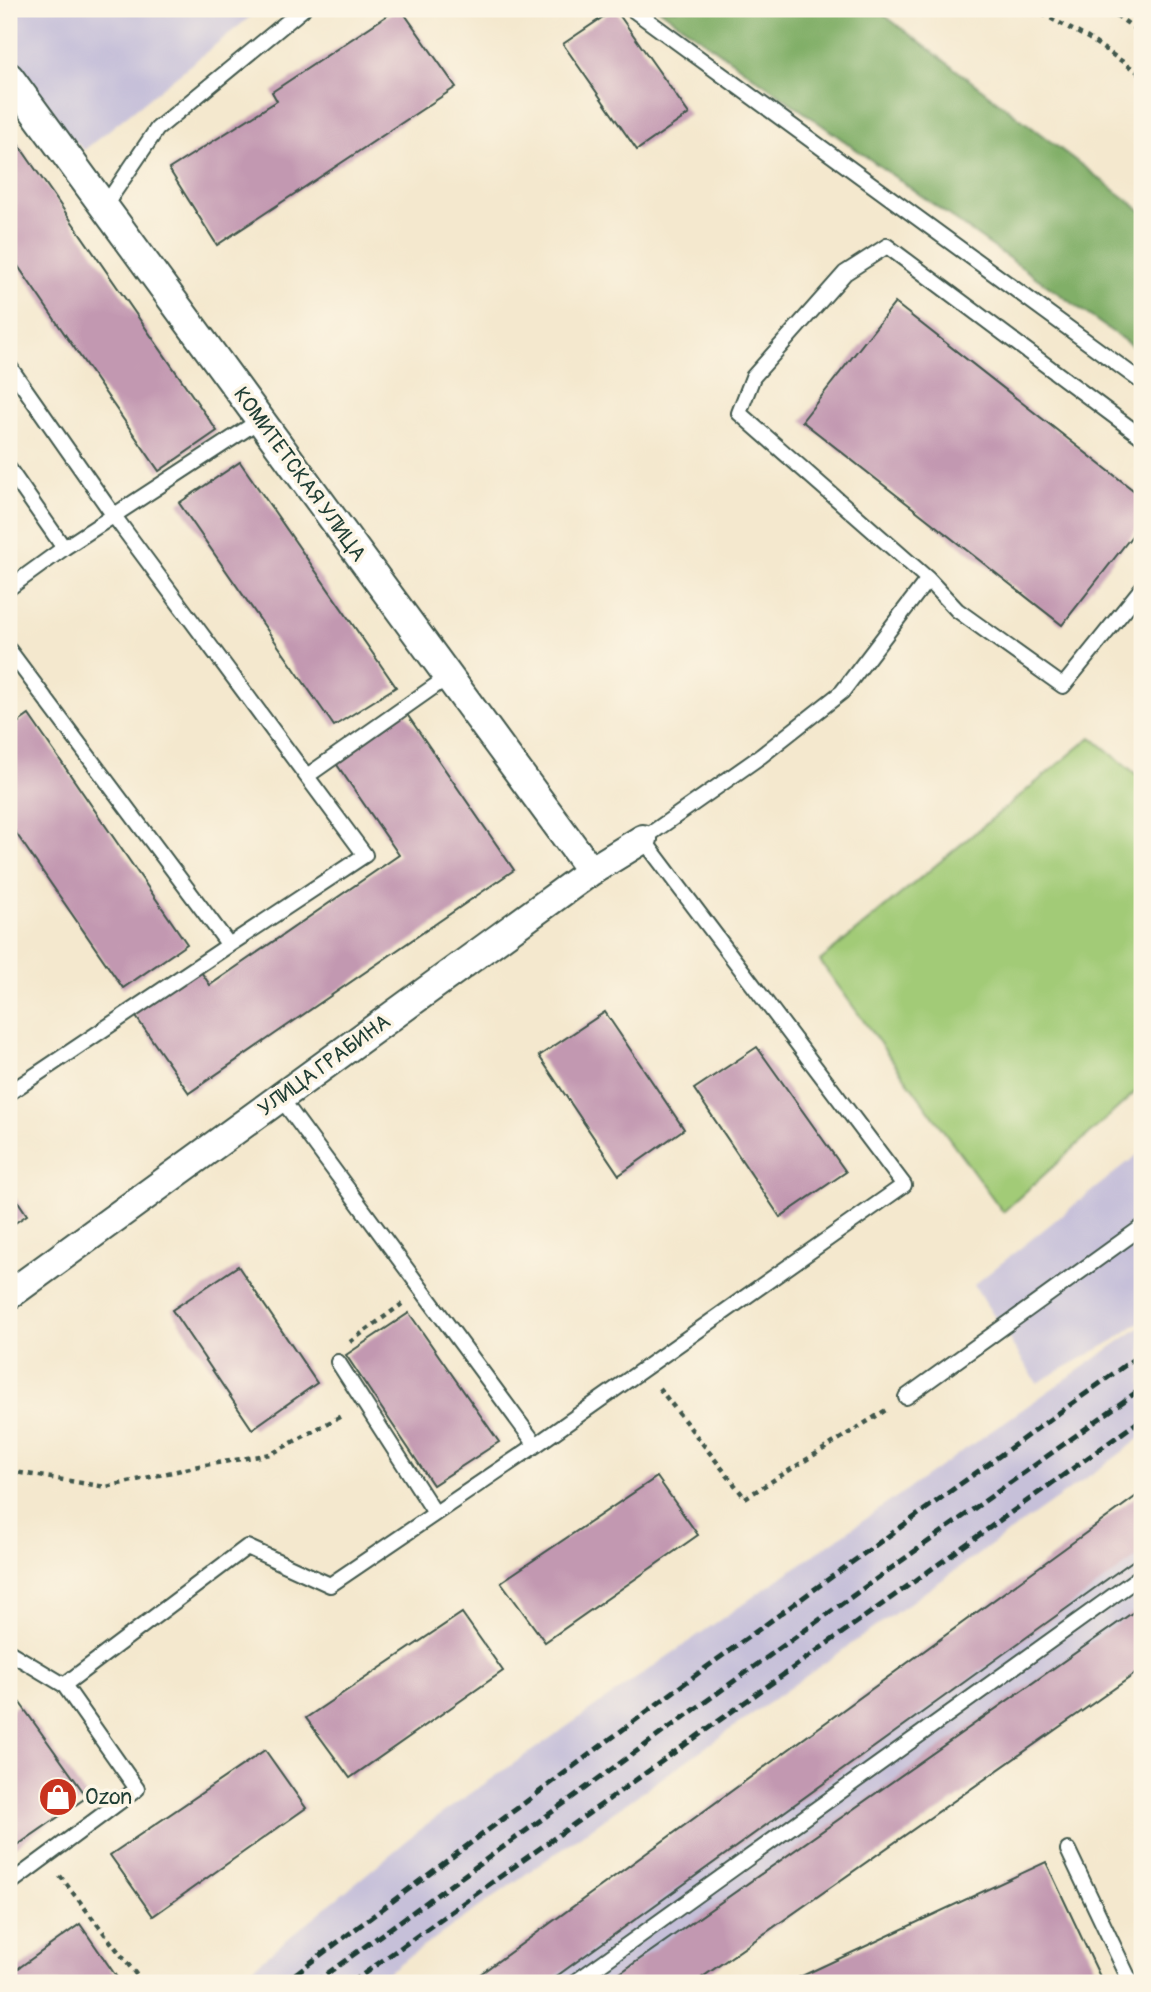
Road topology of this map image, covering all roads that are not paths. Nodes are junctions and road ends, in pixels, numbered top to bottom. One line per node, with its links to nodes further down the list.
1 (303, 9): 4 (lane)
2 (632, 9): 6 (lane)
3 (9, 77): 4 (street, КОМИТЕТСКАЯ УЛИЦА)
4 (104, 207): 7 (street, КОМИТЕТСКАЯ УЛИЦА)
5 (9, 366): 10 (lane)
6 (1142, 382)
7 (260, 420): 10 (lane); 16 (street, КОМИТЕТСКАЯ УЛИЦА)
8 (1142, 437): 12 (lane)
9 (9, 469): 11 (lane)
10 (114, 516): 11 (lane); 17 (lane)
11 (64, 548): 13 (lane)
12 (928, 579): 14 (lane); 18 (lane)
13 (9, 588)
14 (1142, 588)
15 (9, 650): 20 (lane)
16 (449, 676): 17 (lane); 19 (street, КОМИТЕТСКАЯ УЛИЦА)
17 (307, 776): 20 (lane)
18 (643, 839): 19 (street, УЛИЦА ГРАБИНА); 27 (lane)
19 (591, 871): 22 (street, УЛИЦА ГРАБИНА)
20 (229, 944): 21 (lane)
21 (9, 1093)
22 (281, 1097): 24 (street, УЛИЦА ГРАБИНА); 27 (lane)
23 (1142, 1227): 26 (lane)
24 (9, 1294)
25 (338, 1362): 28 (lane)
26 (906, 1397)
27 (536, 1445): 28 (lane)
28 (435, 1513): 31 (lane)
29 (1142, 1575): 34 (lane)
30 (9, 1652): 31 (lane)
31 (64, 1685): 33 (lane)
32 (1068, 1850): 35 (lane)
33 (9, 1884)
34 (574, 1983)
35 (1130, 1983)

